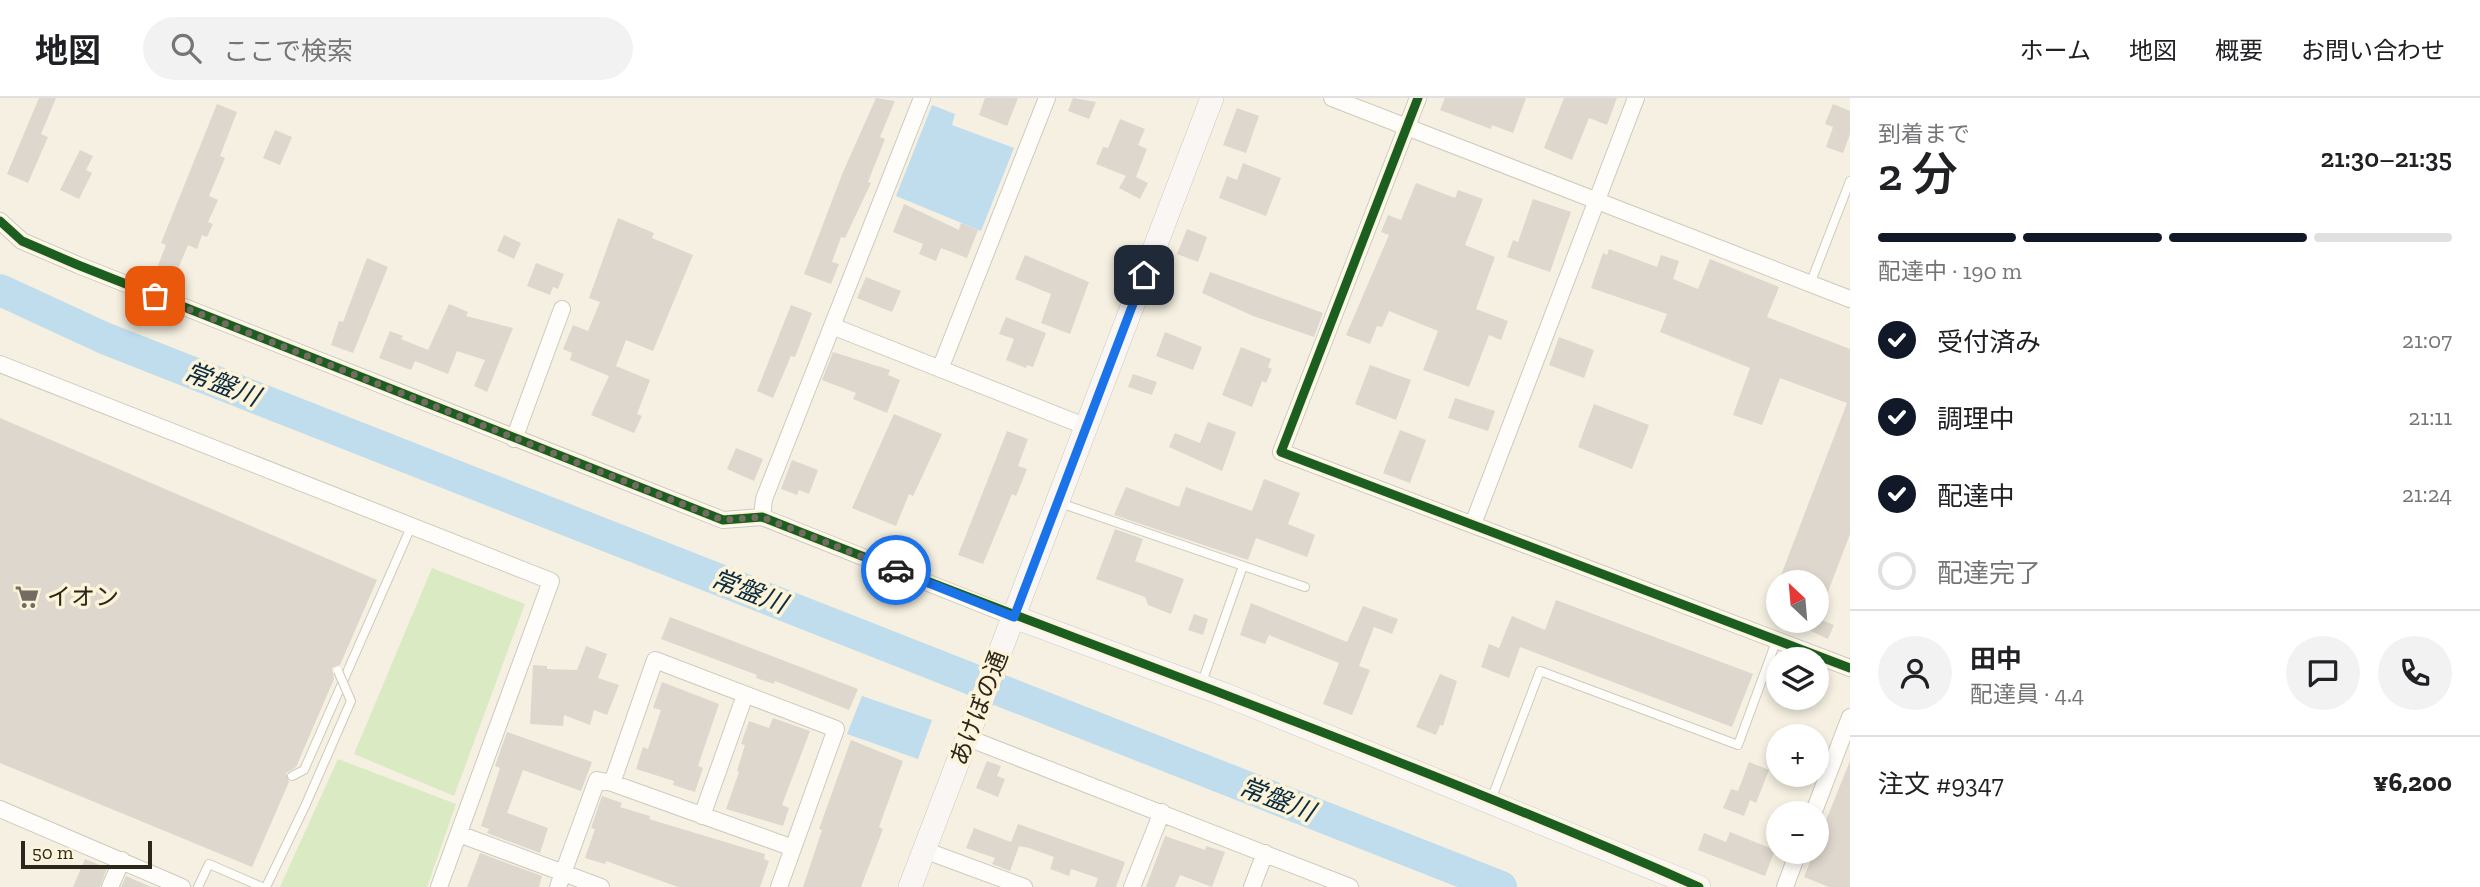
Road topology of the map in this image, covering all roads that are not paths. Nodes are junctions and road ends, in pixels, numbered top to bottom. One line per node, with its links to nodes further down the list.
1 (922, 98): 14 (street)
2 (1047, 98): 16 (street)
3 (1212, 98): 17 (street, あけぼの通)
4 (1332, 98): 7 (street)
5 (1418, 98): 7 (street)
6 (1636, 98): 9 (street)
7 (1407, 127): 9 (street); 21 (street)
8 (1850, 181): 11 (lane)
9 (1596, 199): 11 (street); 21 (street)
10 (0, 221): 18 (street)
11 (1810, 284): 12 (street)
12 (1850, 299)
13 (562, 309): 18 (street)
14 (832, 326): 16 (street); 20 (street)
15 (0, 364): 22 (street)
16 (940, 369): 17 (street)
17 (1087, 427): 19 (street, あけぼの通)
18 (514, 439): 20 (street)
19 (1058, 502): 23 (lane); 25 (street, あけぼの通)
20 (762, 517): 25 (street)
21 (1473, 524): 26 (street)
22 (411, 527): 33 (lane); 40 (street)
23 (1243, 566): 24 (lane); 29 (lane)
24 (1305, 587)
25 (1014, 617): 29 (street); 32 (street, あけぼの通)
26 (1777, 639): 27 (street); 35 (lane)
27 (1850, 668)
28 (338, 671): 50 (lane, bridge)
29 (1200, 686): 35 (street)
30 (745, 695): 34 (street); 39 (street); 41 (street)
31 (1850, 717): 36 (street)
32 (971, 731): 38 (street); 42 (street, あけぼの通)
33 (292, 776)
34 (612, 783): 39 (street); 46 (street)
35 (1491, 800): 59 (street)
36 (1818, 801)
37 (0, 809): 44 (street)
38 (1162, 812): 43 (street); 56 (street)
39 (702, 816): 41 (street)
40 (459, 834): 46 (street); 51 (street)
41 (793, 848): 53 (street)
42 (924, 850): 54 (street, あけぼの通); 55 (street)
43 (1265, 853): 57 (street); 58 (street)
44 (122, 860): 47 (street); 48 (street)
45 (1794, 864): 60 (street)
46 (561, 880): 52 (street)
47 (175, 886)
48 (110, 887)
49 (198, 887): 50 (lane)
50 (264, 887)
51 (439, 887)
52 (601, 887)
53 (779, 887)
54 (910, 887)
55 (1024, 887)
56 (1132, 887)
57 (1252, 887)
58 (1350, 887)
59 (1699, 887)
60 (1785, 887)

